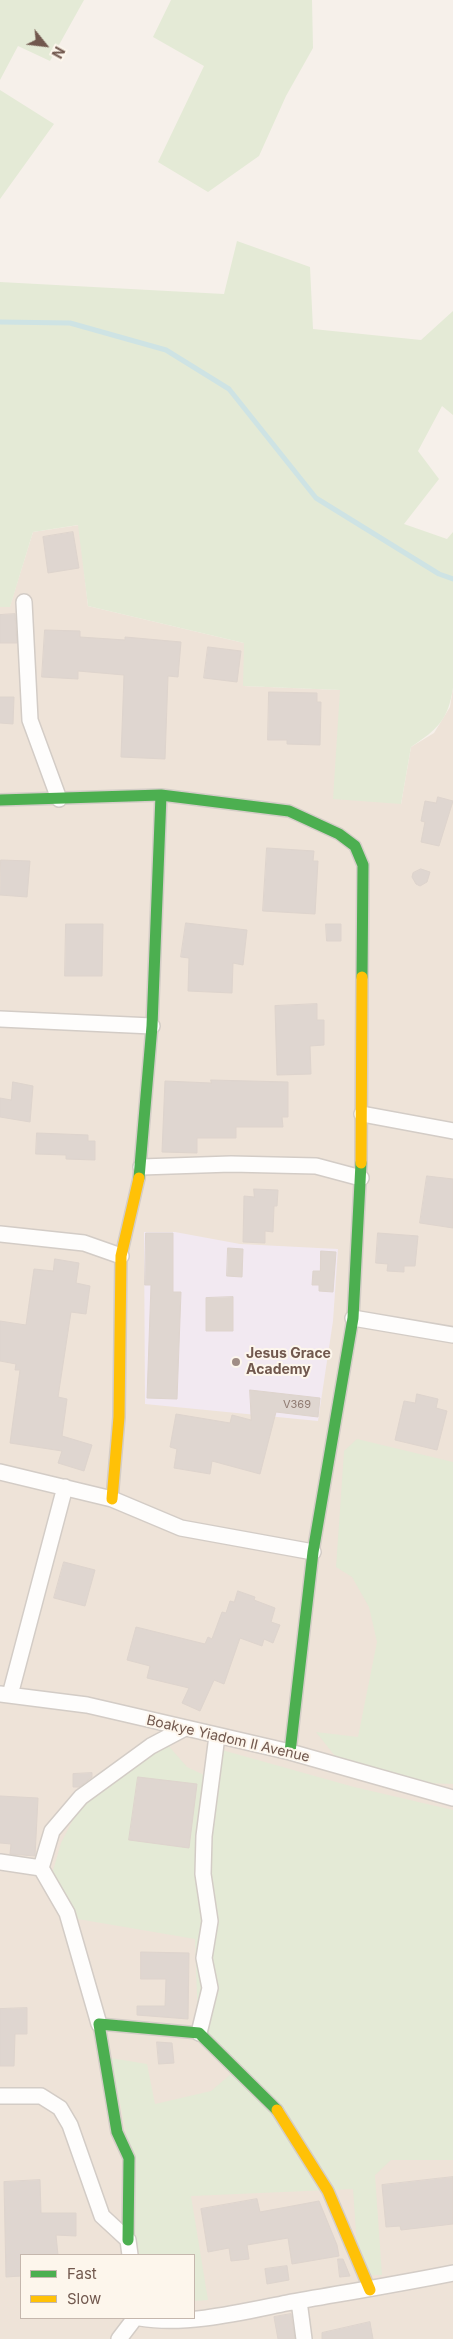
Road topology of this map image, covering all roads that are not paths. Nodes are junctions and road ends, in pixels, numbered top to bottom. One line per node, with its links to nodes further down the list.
1 (24, 602): 3 (street)
2 (161, 795): 3 (street); 6 (street); 7 (street)
3 (59, 799): 4 (street)
4 (0, 800)
5 (0, 1019): 6 (street)
6 (152, 1026): 9 (street)
7 (362, 1114): 8 (street); 10 (street)
8 (453, 1131)
9 (141, 1167): 10 (street); 12 (street)
10 (362, 1178): 13 (street)
11 (0, 1234): 12 (street)
12 (121, 1256): 17 (street)
13 (353, 1318): 14 (street); 18 (street)
14 (453, 1335)
15 (0, 1472): 16 (street)
16 (65, 1487): 17 (street); 19 (street)
17 (112, 1499): 18 (street)
18 (314, 1552): 22 (street)
19 (5, 1694): 20 (street, Boakye Yiadom II Avenue)
20 (185, 1728): 21 (street, Boakye Yiadom II Avenue); 25 (street)
21 (217, 1736): 22 (street, Boakye Yiadom II Avenue); 27 (street)
22 (290, 1752): 23 (street, Boakye Yiadom II Avenue)
23 (453, 1798)
24 (0, 1862): 25 (street)
25 (41, 1868): 26 (street)
26 (98, 2024): 27 (street); 29 (street)
27 (199, 2032): 32 (street)
28 (1, 2097): 29 (street)
29 (128, 2240): 30 (street)
30 (130, 2254)
31 (453, 2273): 32 (street)
32 (370, 2290): 33 (street)
33 (300, 2301): 34 (street); 39 (street)
34 (195, 2318)
35 (135, 2319): 38 (street)
36 (146, 2319): 37 (street)
37 (180, 2319)
38 (119, 2339)
39 (304, 2339)

